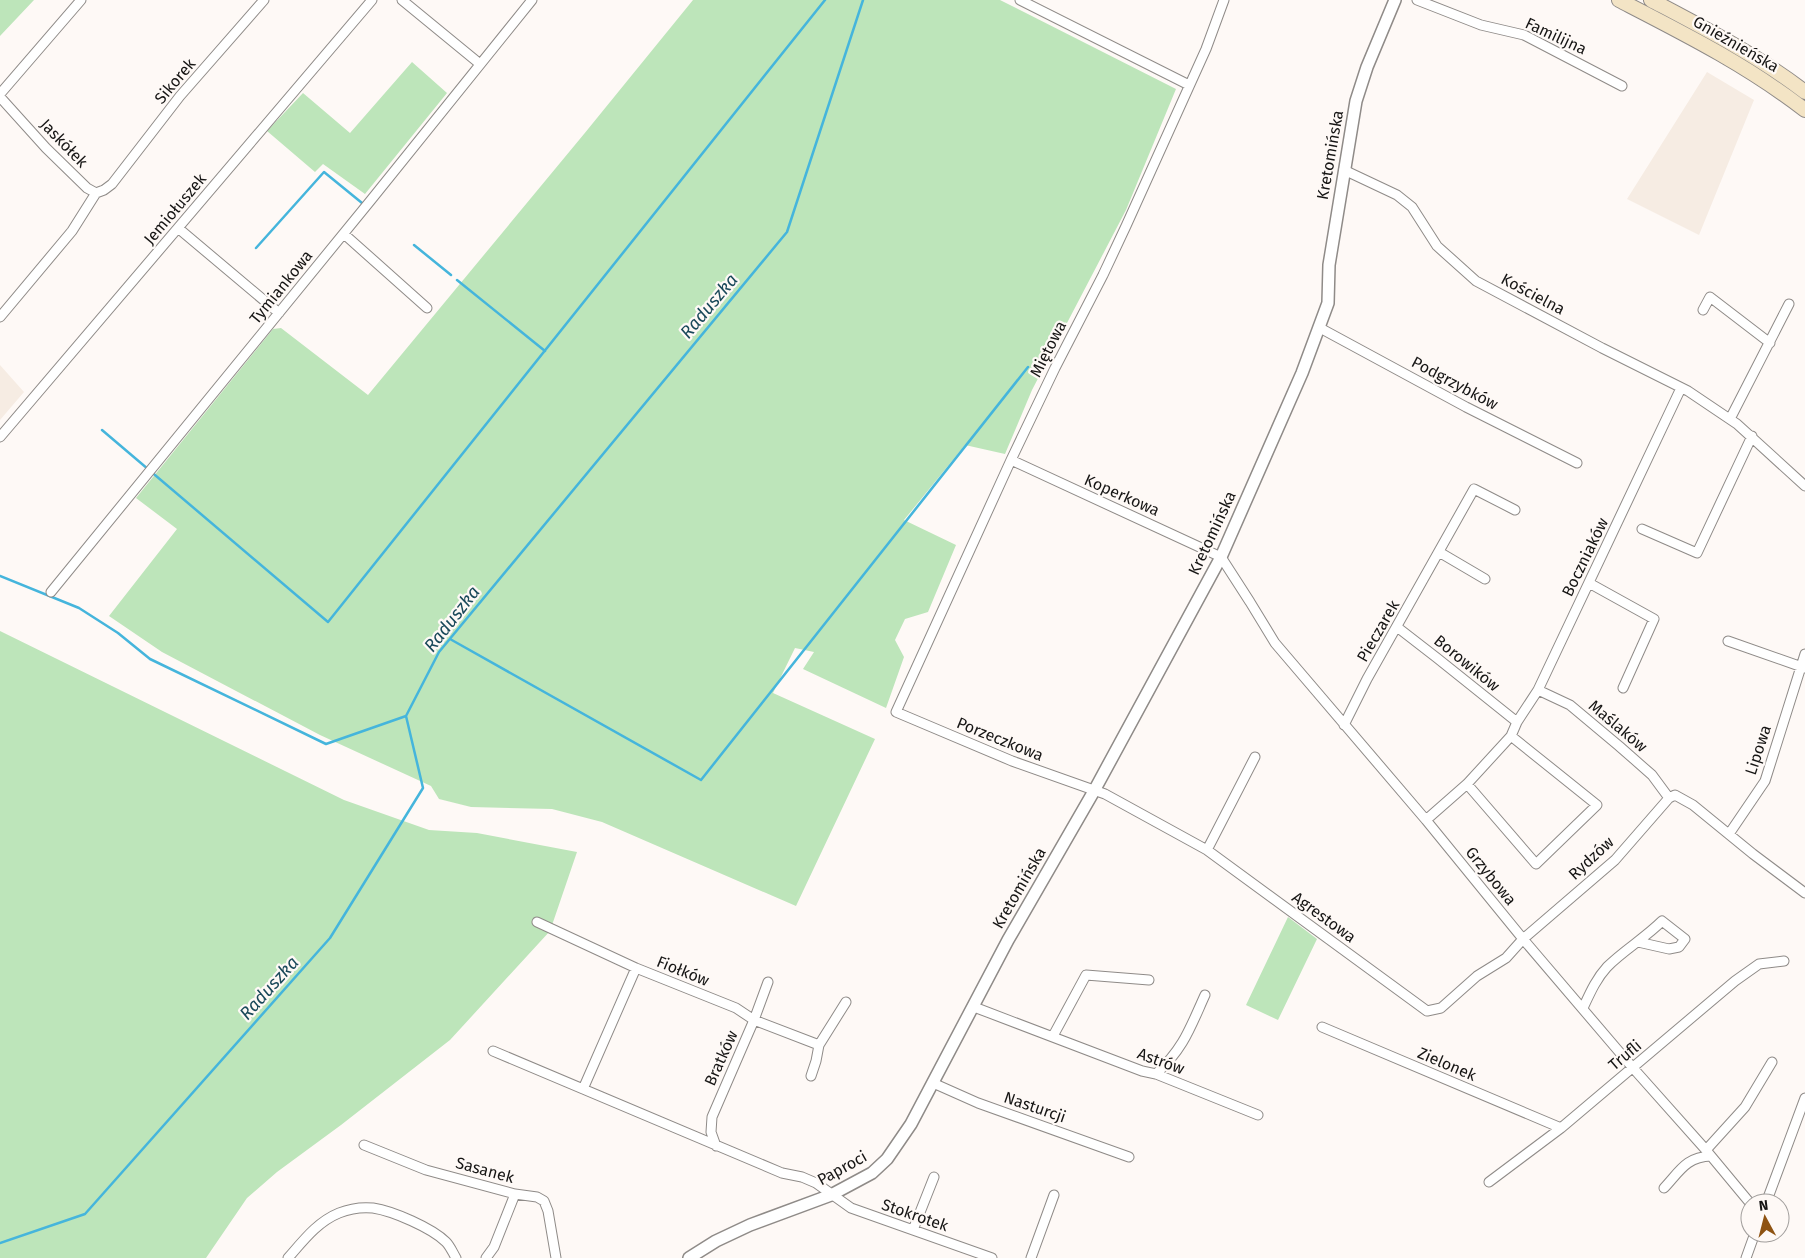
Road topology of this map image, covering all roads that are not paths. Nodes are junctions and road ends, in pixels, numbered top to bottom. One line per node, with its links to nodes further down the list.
1 (81, 0): 16 (street)
2 (264, 0): 19 (street, Sikorek)
3 (372, 0): 20 (street, Jemiołuszek)
4 (402, 0): 12 (street)
5 (532, 0): 12 (street, Tymiankowa)
6 (1020, 0): 13 (street)
7 (1224, 0): 13 (street, Miętowa)
8 (1395, 0): 18 (street, Kretomińska)
9 (1417, 0): 14 (street, Familijna)
10 (1619, 0): 17 (main road, Gnieźnieńska)
11 (1651, 0): 15 (main road, Gnieźnieńska)
12 (480, 64): 21 (street, Tymiankowa)
13 (1189, 85): 33 (street, Miętowa)
14 (1622, 86)
15 (1805, 92)
16 (0, 96): 19 (street, Jaskółek)
17 (1805, 110)
18 (1344, 170): 27 (street, Kretomińska); 29 (street, Kościelna)
19 (96, 193): 26 (street)
20 (178, 228): 25 (street); 32 (street, Jemiołuszek)
21 (344, 234): 23 (street); 25 (street, Tymiankowa)
22 (1789, 304): 28 (street)
23 (427, 308)
24 (1703, 310): 28 (street)
25 (279, 313): 42 (street, Tymiankowa)
26 (0, 317)
27 (1320, 328): 34 (street, Podgrzybków); 39 (street, Kretomińska)
28 (1770, 343): 30 (street)
29 (1681, 388): 30 (street, Kościelna); 41 (street, Boczniaków)
30 (1730, 420): 31 (street, Kościelna)
31 (1752, 436): 35 (street, Kościelna); 37 (street)
32 (0, 437)
33 (1011, 460): 39 (street, Koperkowa); 49 (street, Miętowa)
34 (1577, 463)
35 (1805, 486)
36 (1516, 510): 38 (street, Pieczarek)
37 (1642, 529)
38 (1438, 552): 40 (street); 43 (street, Pieczarek)
39 (1221, 557): 51 (street, Grzybowa); 55 (street, Kretomińska)
40 (1485, 580)
41 (1589, 583): 47 (street); 48 (street, Boczniaków)
42 (51, 592)
43 (1397, 628): 50 (street, Borowików); 51 (street, Pieczarek)
44 (1728, 641): 46 (street)
45 (1805, 654): 46 (street, Lipowa)
46 (1803, 667): 58 (street, Lipowa)
47 (1623, 688)
48 (1538, 690): 50 (street, Boczniaków); 56 (street, Maślaków)
49 (896, 712): 55 (street, Porzeczkowa)
50 (1517, 722): 52 (street, Boczniaków)
51 (1344, 724): 57 (street, Grzybowa)
52 (1511, 736): 54 (street, Boczniaków); 54 (street)
53 (1255, 757): 59 (street)
54 (1468, 784): 57 (street, Boczniaków)
55 (1094, 791): 59 (street, Agrestowa); 70 (street, Kretomińska)
56 (1672, 797): 58 (street, Maślaków); 62 (street, Rydzów)
57 (1426, 820): 62 (street, Grzybowa)
58 (1729, 834): 60 (street, Maślaków)
59 (1207, 850): 62 (street, Agrestowa)
60 (1805, 893)
61 (537, 922): 65 (street, Fiołków)
62 (1523, 938): 71 (street, Grzybowa)
63 (1638, 942): 63 (street); 71 (street)
64 (1784, 961): 79 (street, Trufli)
65 (636, 968): 72 (street, Fiołków); 83 (street)
66 (1149, 980): 74 (street)
67 (768, 982): 72 (street, Bratków)
68 (1205, 995): 80 (street)
69 (846, 1002): 76 (street)
70 (974, 1006): 74 (street, Astrów); 75 (street, Kretomińska)
71 (1583, 1008): 79 (street, Grzybowa)
72 (754, 1020): 76 (street, Fiołków); 89 (street, Bratków)
73 (1322, 1027): 86 (street, Zielonek)
74 (1053, 1036): 80 (street, Astrów)
75 (955, 1042): 82 (street, Paproci)
76 (819, 1045): 81 (street)
77 (493, 1052): 83 (street)
78 (1772, 1062): 90 (street)
79 (1633, 1068): 86 (street, Trufli); 87 (street, Grzybowa)
80 (1156, 1074): 85 (street, Astrów)
81 (810, 1076)
82 (933, 1083): 91 (street, Nasturcji); 99 (street, Paproci)
83 (583, 1089): 89 (street)
84 (1805, 1098): 97 (street)
85 (1258, 1115)
86 (1561, 1128): 94 (street, Trufli)
87 (1695, 1138): 90 (street, Grzybowa); 92 (street)
88 (364, 1145): 98 (street, Sasanek)
89 (716, 1146): 99 (street)
90 (1709, 1153): 92 (street); 96 (street, Grzybowa)
91 (1129, 1157)
92 (1689, 1161): 95 (street)
93 (934, 1177): 101 (street)
94 (1489, 1182)
95 (1664, 1188)
96 (1742, 1193)
97 (1770, 1193)
98 (515, 1194): 105 (street); 106 (street, Sasanek)
99 (831, 1195): 101 (street, Stokrotek); 107 (street, Paproci)
100 (1054, 1195): 109 (street)
101 (913, 1230): 108 (street, Stokrotek)
102 (1751, 1243): 110 (street)
103 (288, 1258): 104 (street)
104 (456, 1258)
105 (486, 1258)
106 (556, 1258)
107 (689, 1258)
108 (992, 1258)
109 (1030, 1258)
110 (1746, 1258)

